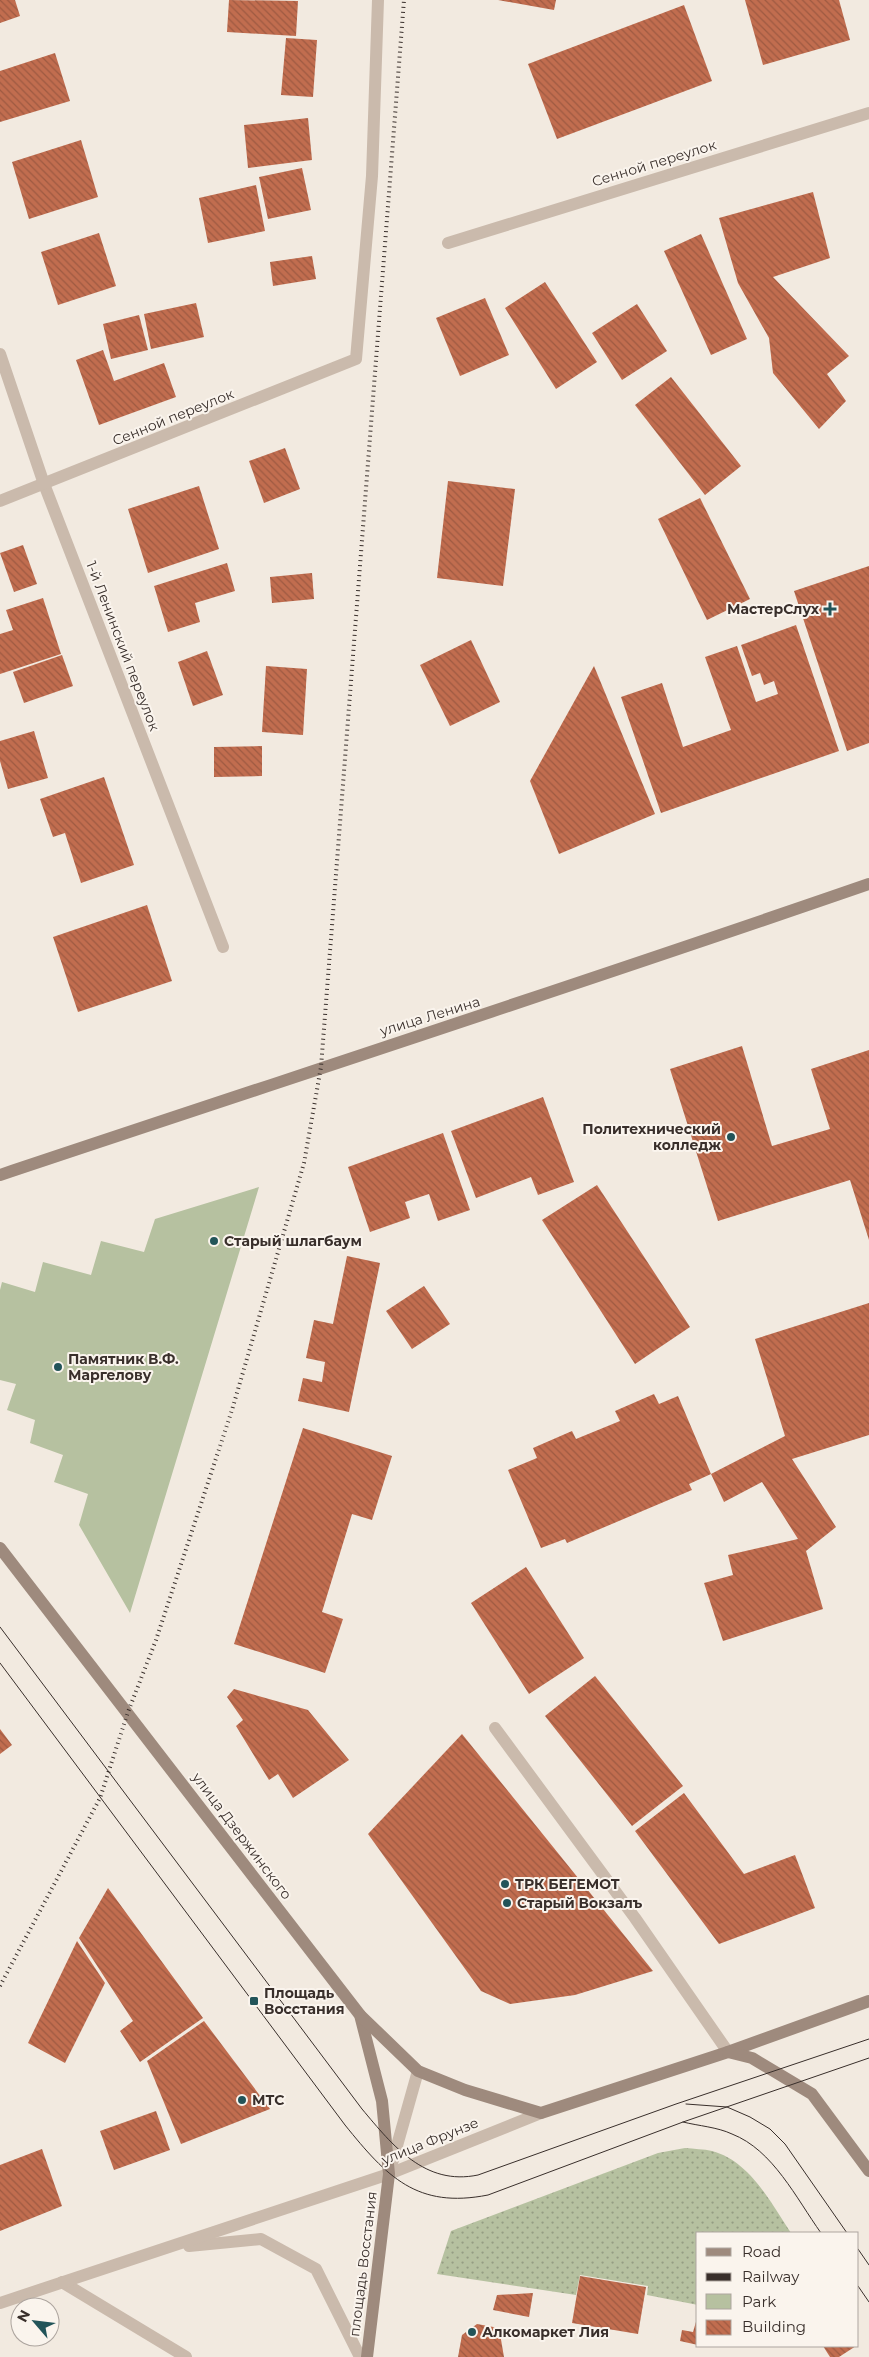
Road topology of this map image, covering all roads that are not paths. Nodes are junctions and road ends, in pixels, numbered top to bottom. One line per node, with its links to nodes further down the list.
1 (378, 0): 5 (street, Сенной переулок)
2 (869, 113): 3 (street, Сенной переулок)
3 (448, 243)
4 (0, 354): 5 (street, 1-й Ленинский переулок)
5 (44, 484): 6 (street, Сенной переулок); 8 (street, 1-й Ленинский переулок)
6 (0, 501)
7 (869, 884): 9 (main road, улица Ленина)
8 (223, 947)
9 (0, 1175)
10 (0, 1548): 13 (main road, улица Дзержинского)
11 (495, 1728): 14 (street)
12 (869, 2001): 14 (main road, улица Фрунзе)
13 (360, 2015): 15 (main road); 18 (main road, улица Дзержинского)
14 (728, 2052): 16 (main road, улица Фрунзе); 17 (main road)
15 (418, 2071): 16 (main road); 18 (street)
16 (541, 2113): 18 (street, улица Фрунзе)
17 (869, 2171)
18 (389, 2174): 19 (street, улица Фрунзе); 24 (main road, площадь Восстания)
19 (164, 2249): 20 (street, улица Фрунзе); 23 (street)
20 (62, 2282): 21 (street, улица Фрунзе); 22 (street)
21 (0, 2303)
22 (186, 2357)
23 (360, 2357)
24 (367, 2357)

